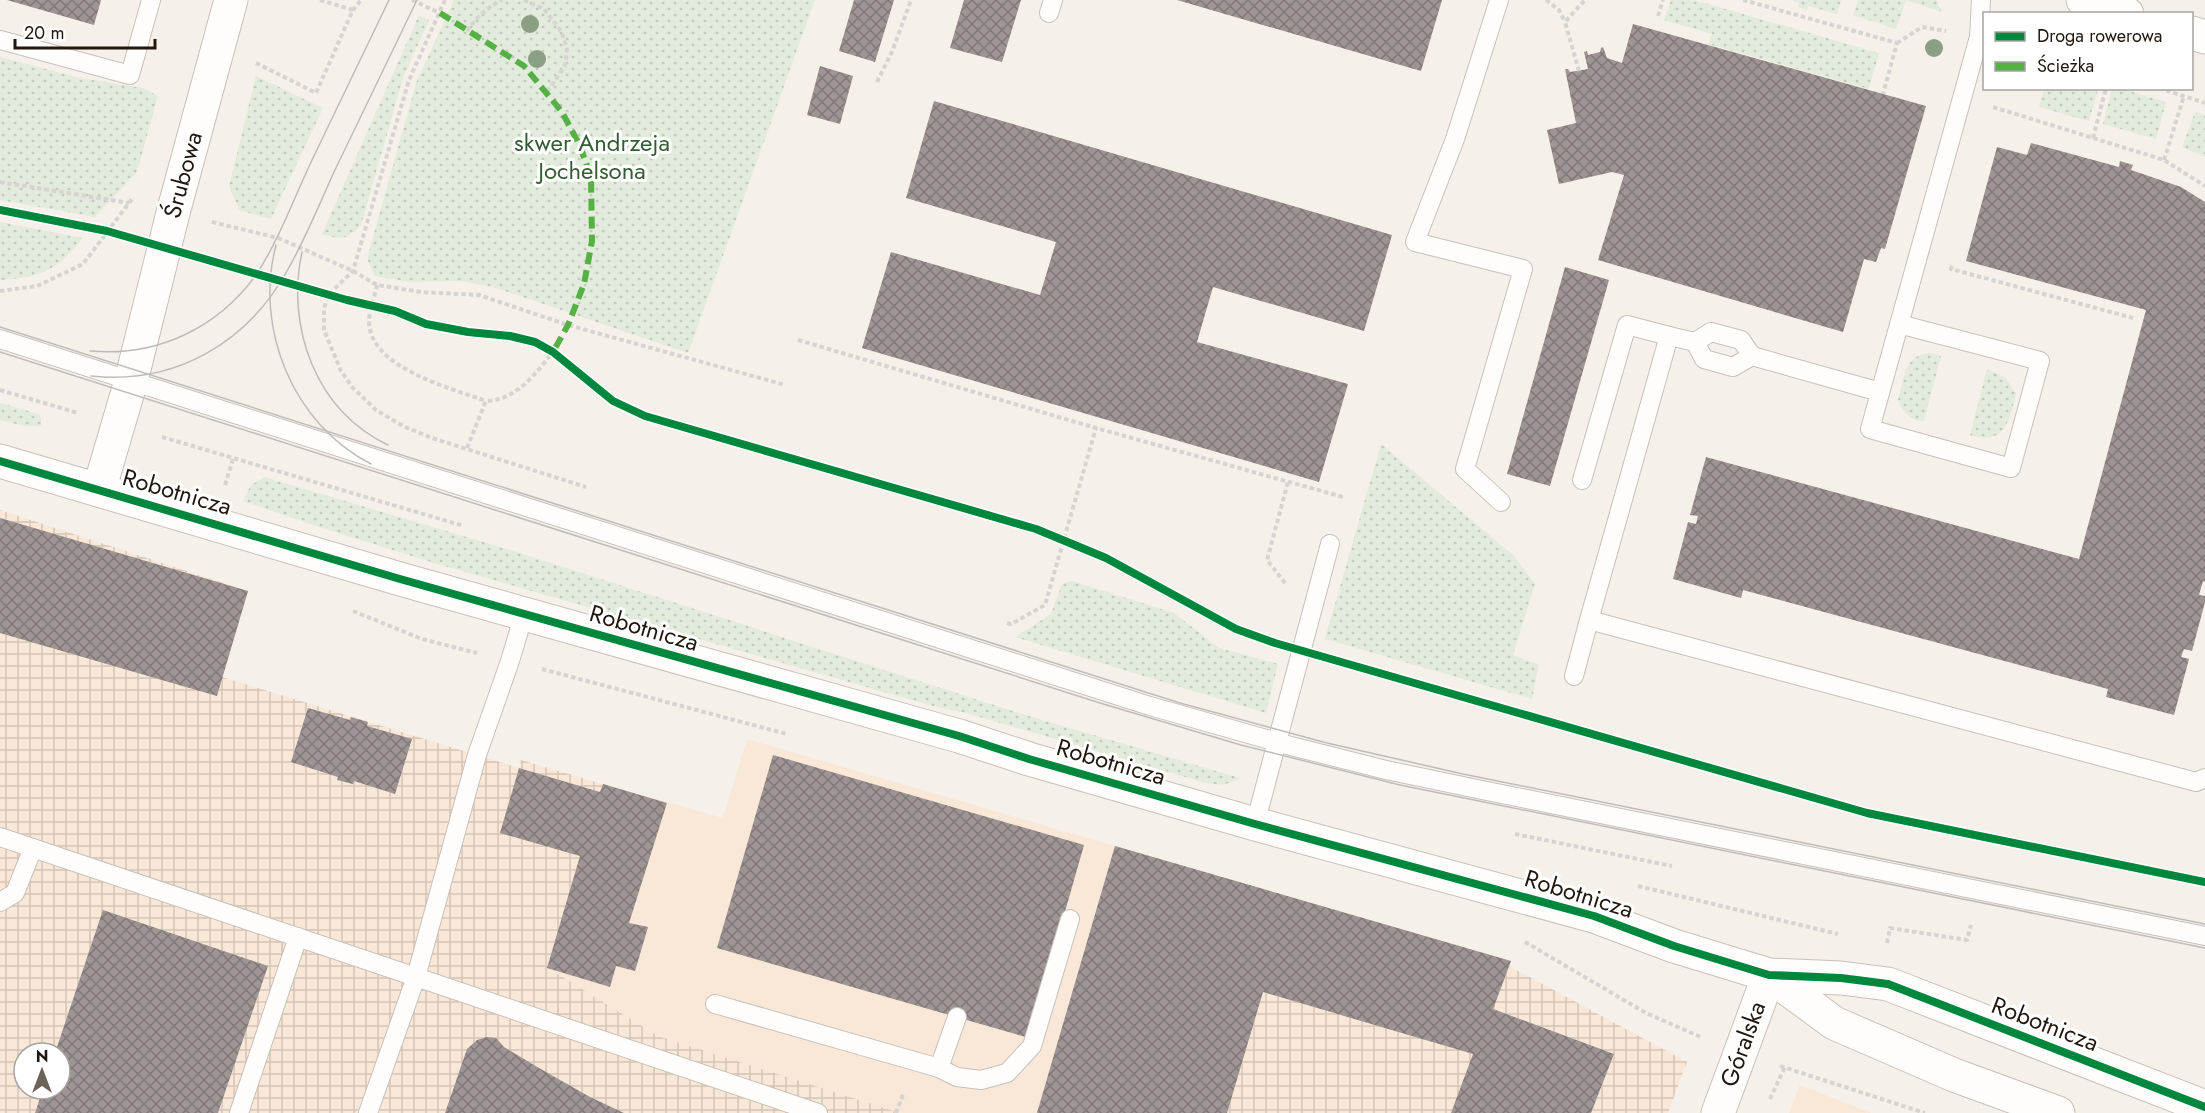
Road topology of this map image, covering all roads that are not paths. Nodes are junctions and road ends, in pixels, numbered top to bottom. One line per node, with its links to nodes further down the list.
1 (151, 0): 7 (lane)
2 (231, 0): 13 (street, Śrubowa)
3 (1499, 0): 18 (lane)
4 (1981, 0): 8 (lane)
5 (2083, 0): 6 (street)
6 (2121, 12)
7 (0, 40)
8 (1899, 324): 14 (lane); 14 (lane)
9 (1669, 336): 11 (lane); 16 (lane); 21 (lane)
10 (0, 339): 13 (lane)
11 (1695, 342): 12 (lane); 12 (lane)
12 (1752, 356): 14 (lane)
13 (131, 381): 17 (street, Śrubowa); 23 (lane)
14 (1880, 392)
15 (0, 461): 17 (street, Robotnicza)
16 (1582, 480)
17 (99, 490): 20 (street, Robotnicza)
18 (1501, 502)
19 (1330, 544): 23 (lane)
20 (524, 614): 25 (street, Robotnicza); 33 (lane)
21 (1589, 620): 22 (lane); 24 (lane)
22 (1574, 676)
23 (1278, 743): 25 (lane); 30 (lane)
24 (2205, 778)
25 (1255, 824): 32 (street, Robotnicza)
26 (0, 837): 27 (lane)
27 (33, 848): 28 (lane); 31 (lane)
28 (0, 902)
29 (1070, 919): 36 (lane)
30 (2205, 936)
31 (298, 937): 33 (lane); 39 (lane)
32 (1769, 975): 37 (street, Robotnicza); 42 (street, Góralska); 43 (street, Robotnicza)
33 (417, 977): 38 (lane); 40 (lane)
34 (715, 1004): 36 (lane)
35 (957, 1017): 36 (lane)
36 (939, 1068)
37 (2205, 1107)
38 (795, 1109): 41 (lane)
39 (239, 1113)
40 (368, 1113)
41 (818, 1113)
42 (1718, 1113)
43 (2058, 1113)

